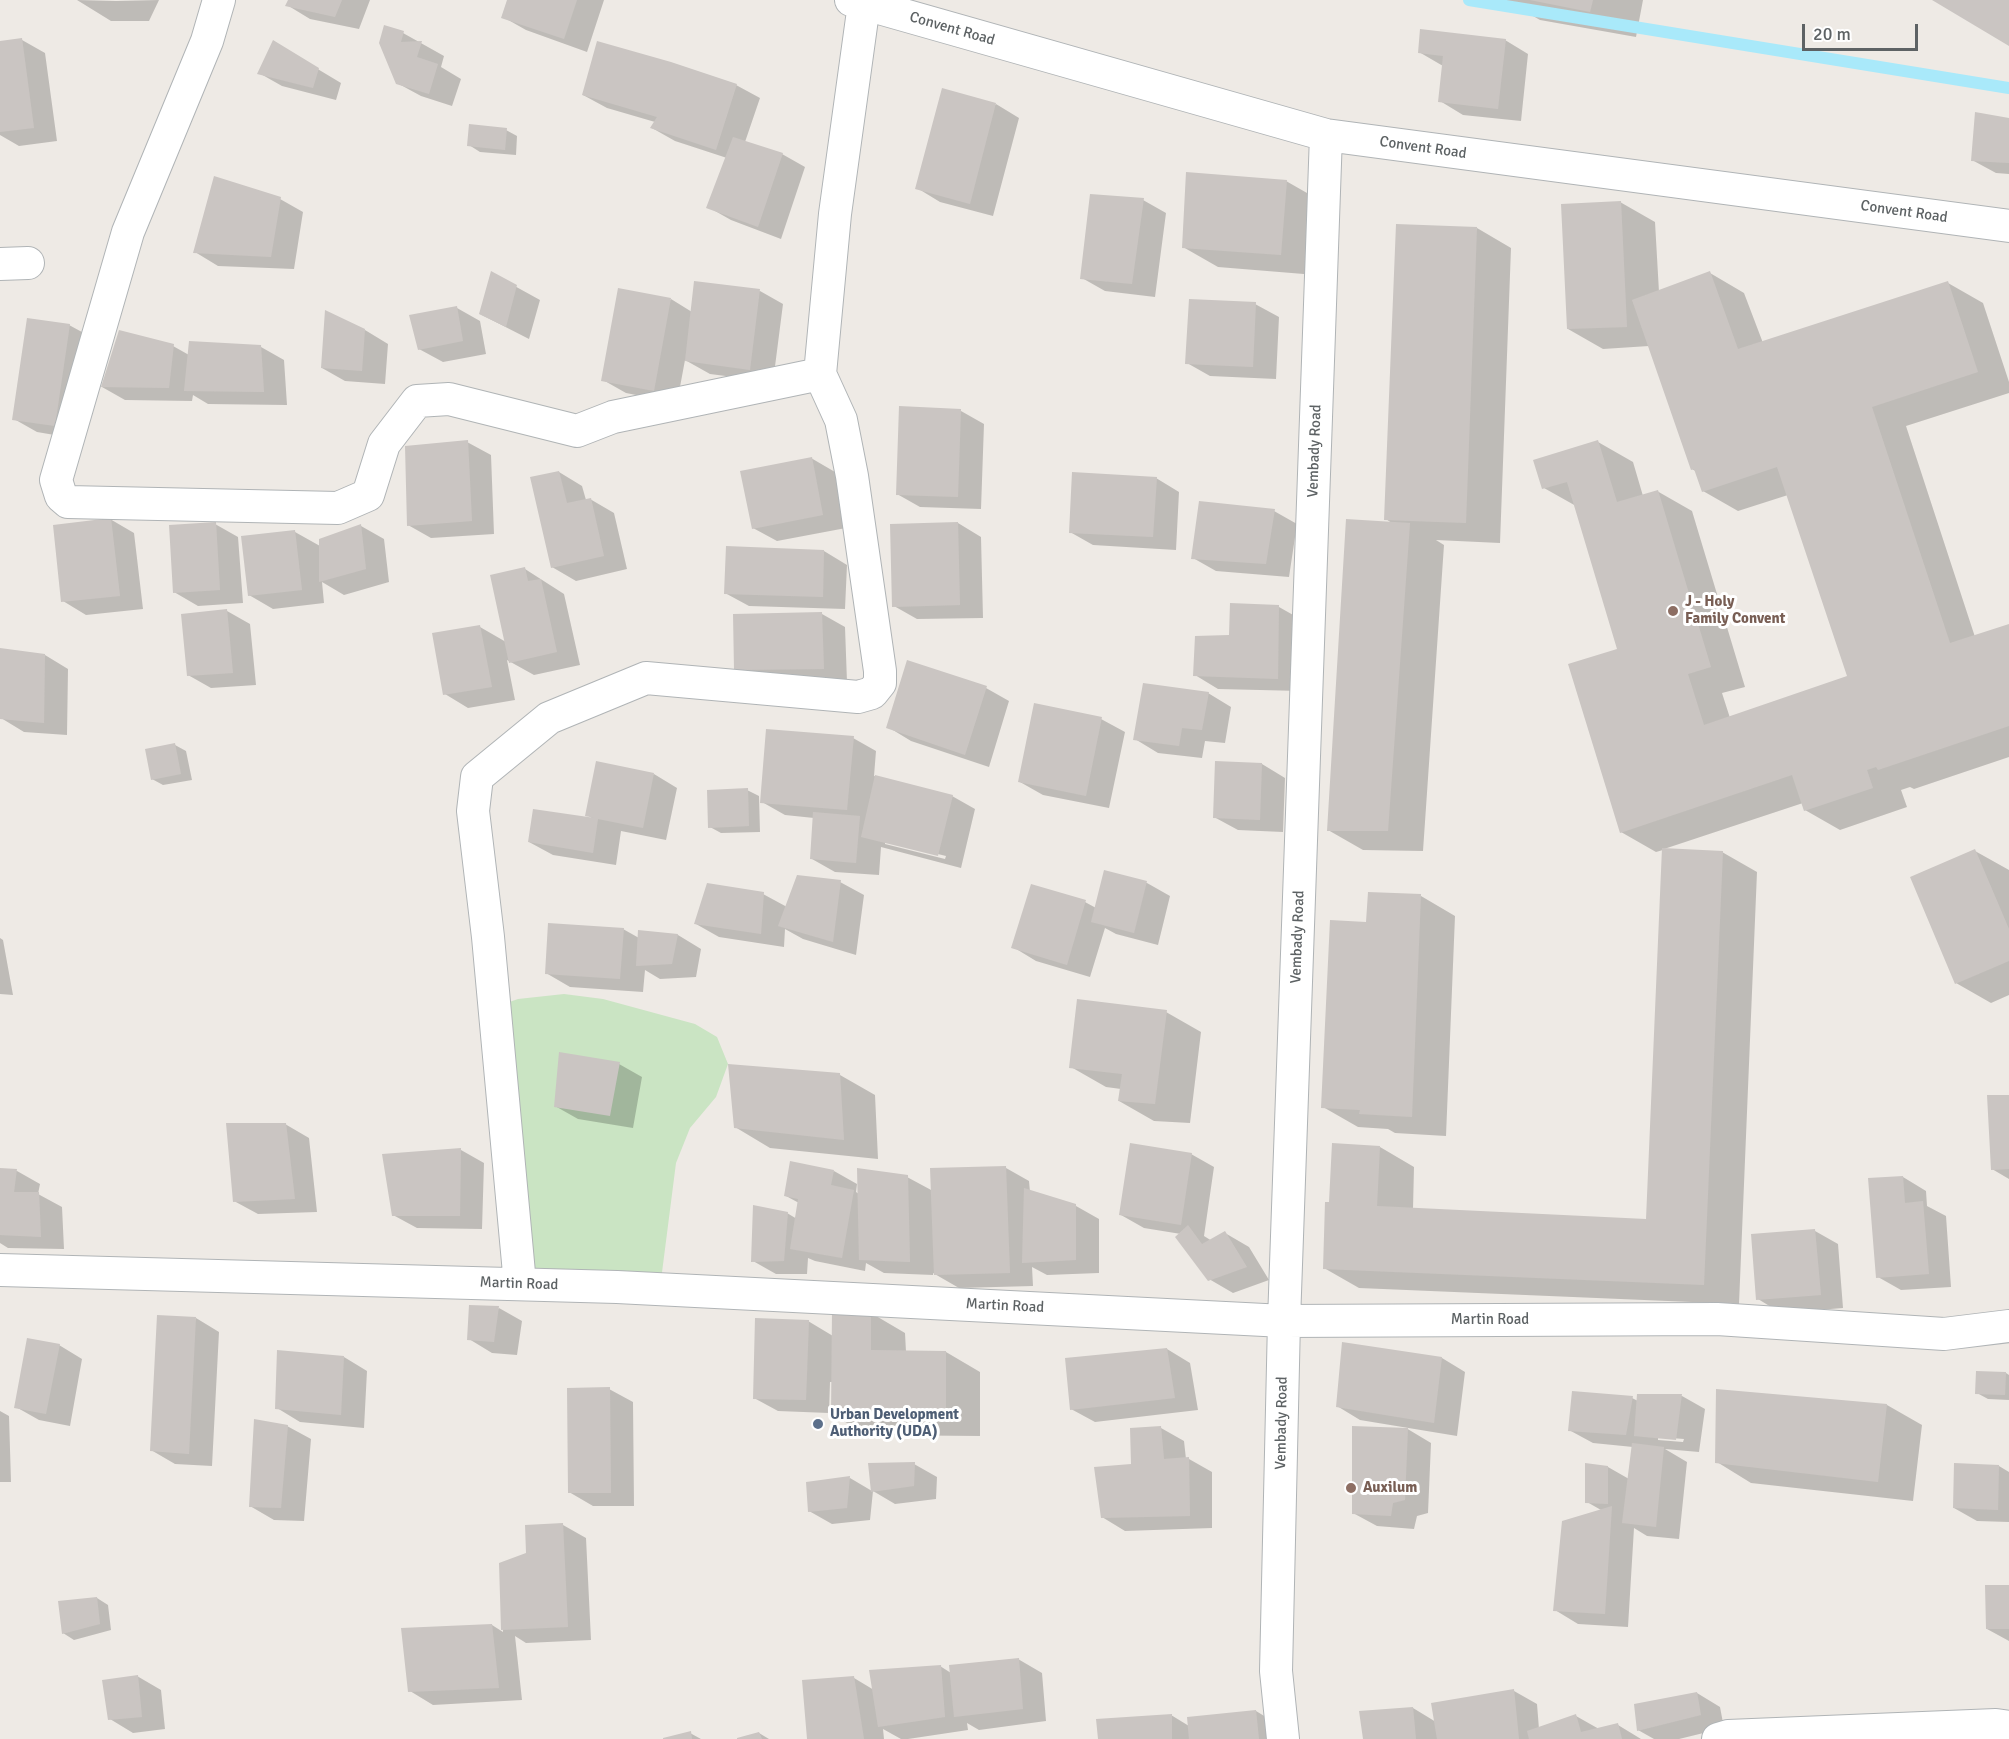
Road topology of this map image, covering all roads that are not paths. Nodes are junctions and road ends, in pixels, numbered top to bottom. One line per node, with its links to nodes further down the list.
1 (219, 0): 5 (street)
2 (858, 2): 3 (street, Convent Road); 5 (street)
3 (1326, 135): 4 (street, Convent Road); 8 (street, Vembady Road)
4 (2009, 226)
5 (820, 374): 7 (street)
6 (0, 1270): 7 (street, Martin Road)
7 (520, 1284): 8 (street, Martin Road)
8 (1284, 1322): 9 (street, Martin Road); 11 (street, Vembady Road)
9 (2009, 1326)
10 (2009, 1726): 12 (street)
11 (1282, 1739)
12 (1718, 1739)

